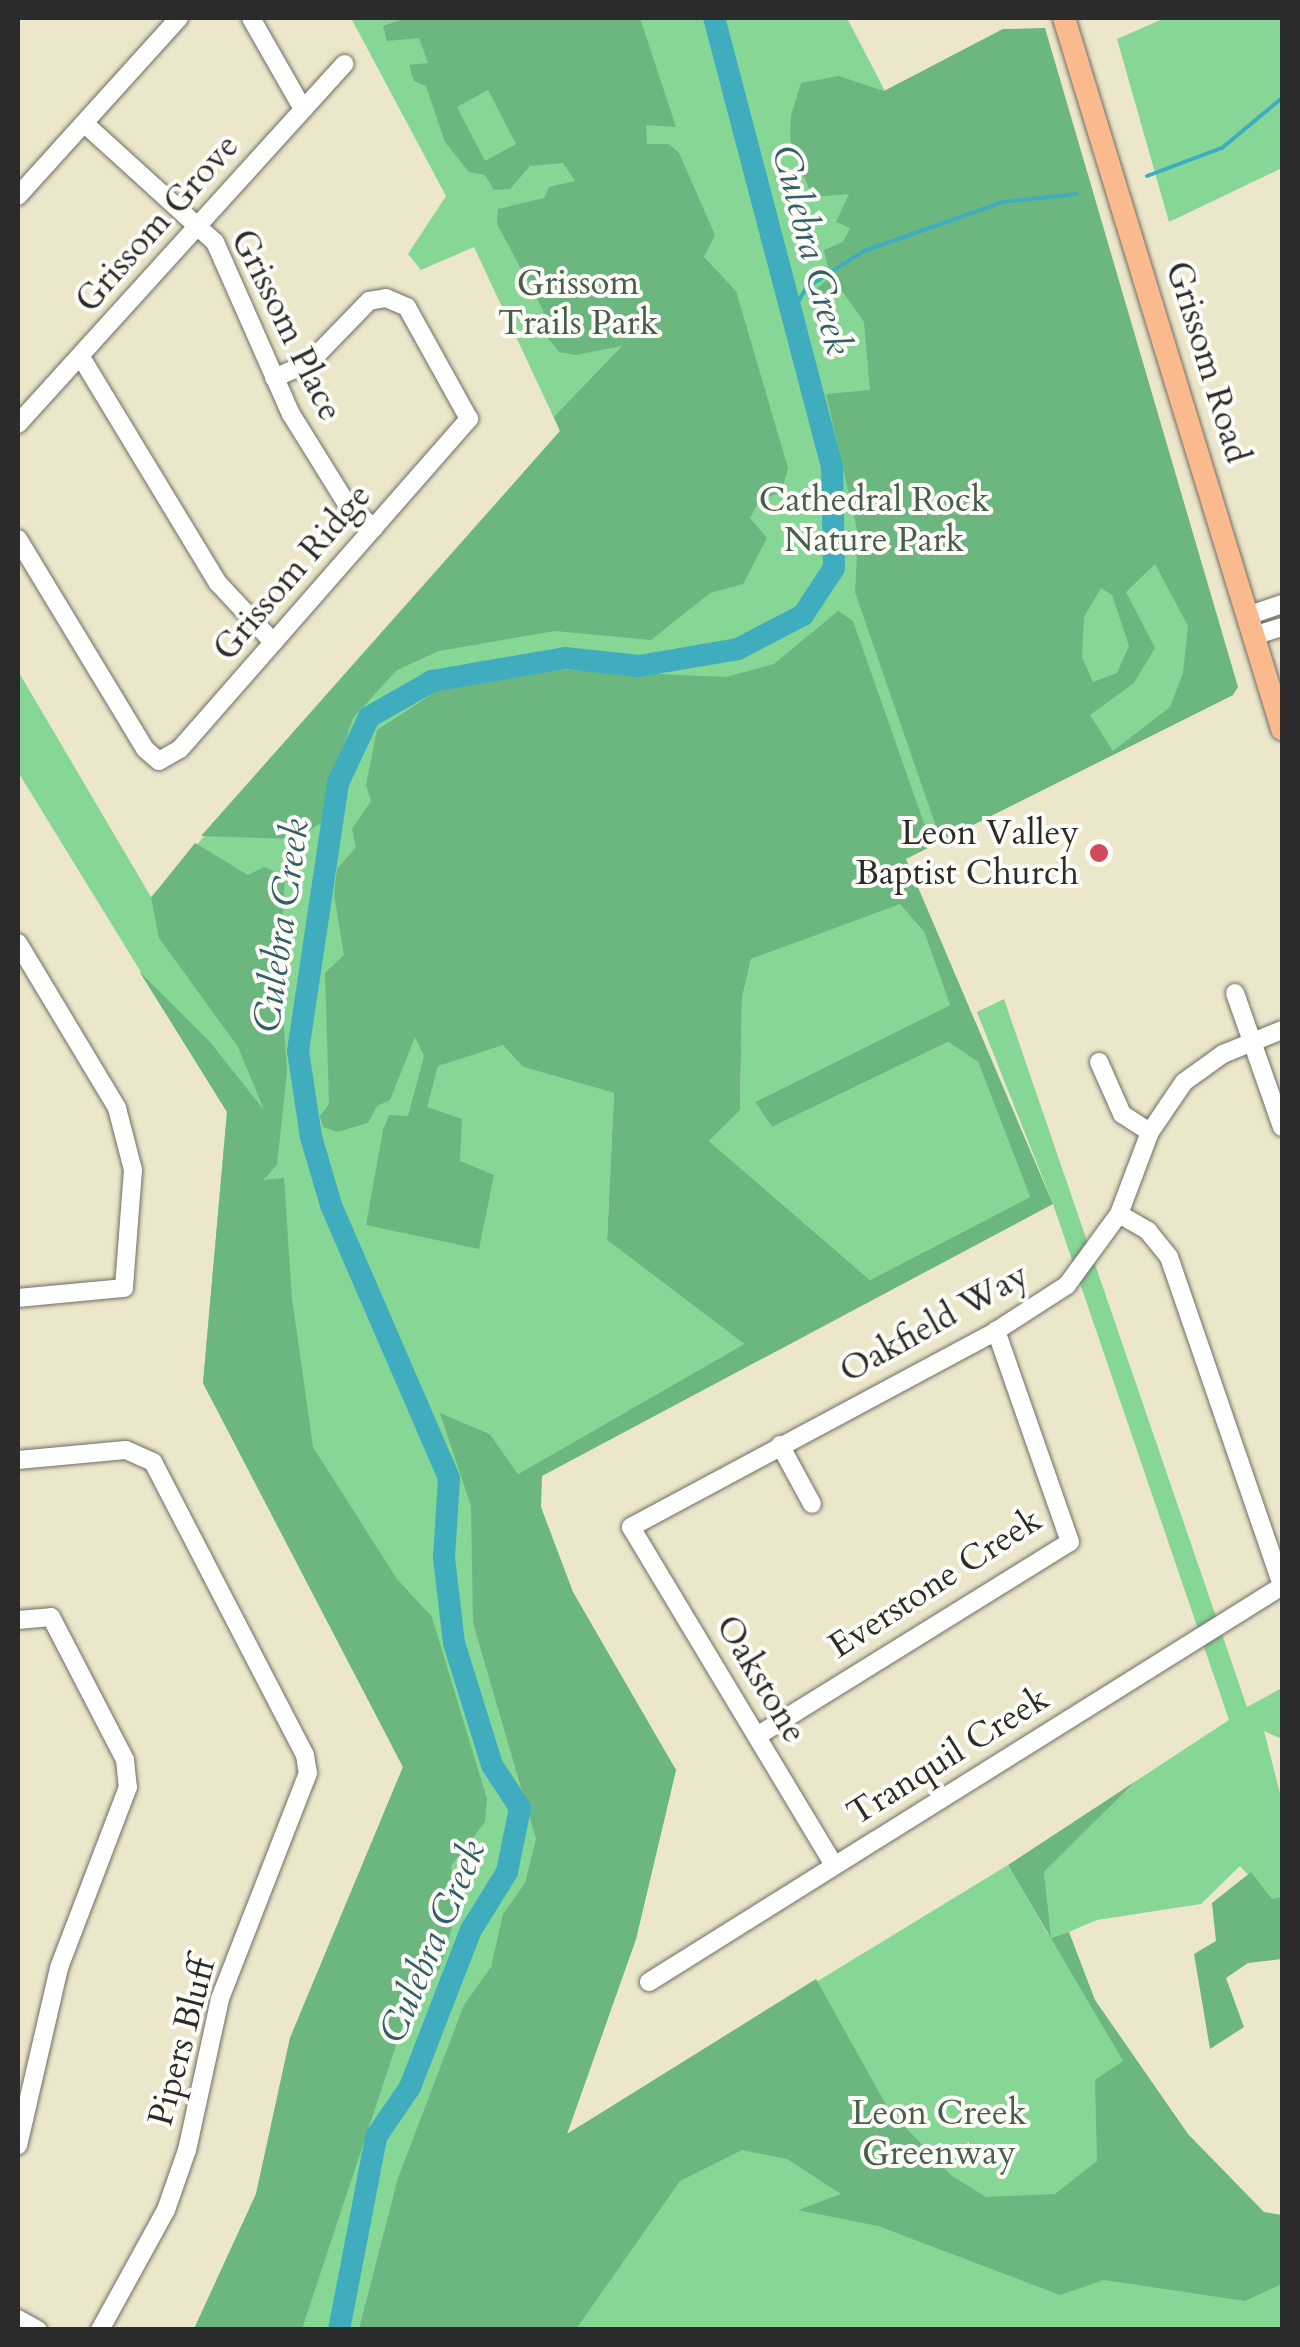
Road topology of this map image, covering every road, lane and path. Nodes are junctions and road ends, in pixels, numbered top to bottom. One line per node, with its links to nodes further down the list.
1 (179, 18): 6 (street)
2 (251, 18): 5 (street)
3 (1064, 18): 15 (main road, Grissom Road)
4 (344, 64): 5 (street, Grissom Grove)
5 (303, 109): 8 (street, Grissom Grove)
6 (84, 123): 7 (street); 8 (street, Grissom Place)
7 (18, 196)
8 (198, 224): 9 (street, Grissom Grove); 10 (street, Grissom Place)
9 (81, 357): 11 (street, Grissom Grove); 17 (street)
10 (274, 378): 12 (street, Grissom Place); 12 (street, Grissom Ridge)
11 (18, 424)
12 (374, 528): 17 (street, Grissom Ridge)
13 (18, 539): 17 (street, Grissom Ridge)
14 (1282, 604): 15 (street)
15 (1253, 625): 16 (street); 18 (main road, Grissom Road)
16 (1282, 626)
17 (273, 642)
18 (1282, 728)
19 (18, 943): 27 (street)
20 (1236, 993): 22 (street)
21 (1282, 1030): 22 (street, Oakfield Way)
22 (1252, 1040): 24 (street); 25 (street, Oakfield Way)
23 (1099, 1062): 25 (street)
24 (1282, 1126)
25 (1150, 1132): 26 (street, Oakfield Way)
26 (1120, 1214): 28 (street, Oakfield Way); 33 (street)
27 (18, 1298)
28 (996, 1331): 29 (street, Oakfield Way); 35 (street, Everstone Creek)
29 (780, 1445): 31 (street); 32 (street, Oakfield Way)
30 (18, 1460): 41 (street, Pipers Bluff)
31 (812, 1504)
32 (631, 1527): 35 (street, Oakstone)
33 (1282, 1586): 36 (street, Tranquil Creek)
34 (18, 1620): 38 (street)
35 (758, 1736): 36 (street, Oakstone)
36 (834, 1866): 37 (street, Tranquil Creek)
37 (649, 1982)
38 (18, 2145)
39 (18, 2319): 40 (street)
40 (38, 2330)
41 (100, 2330)

